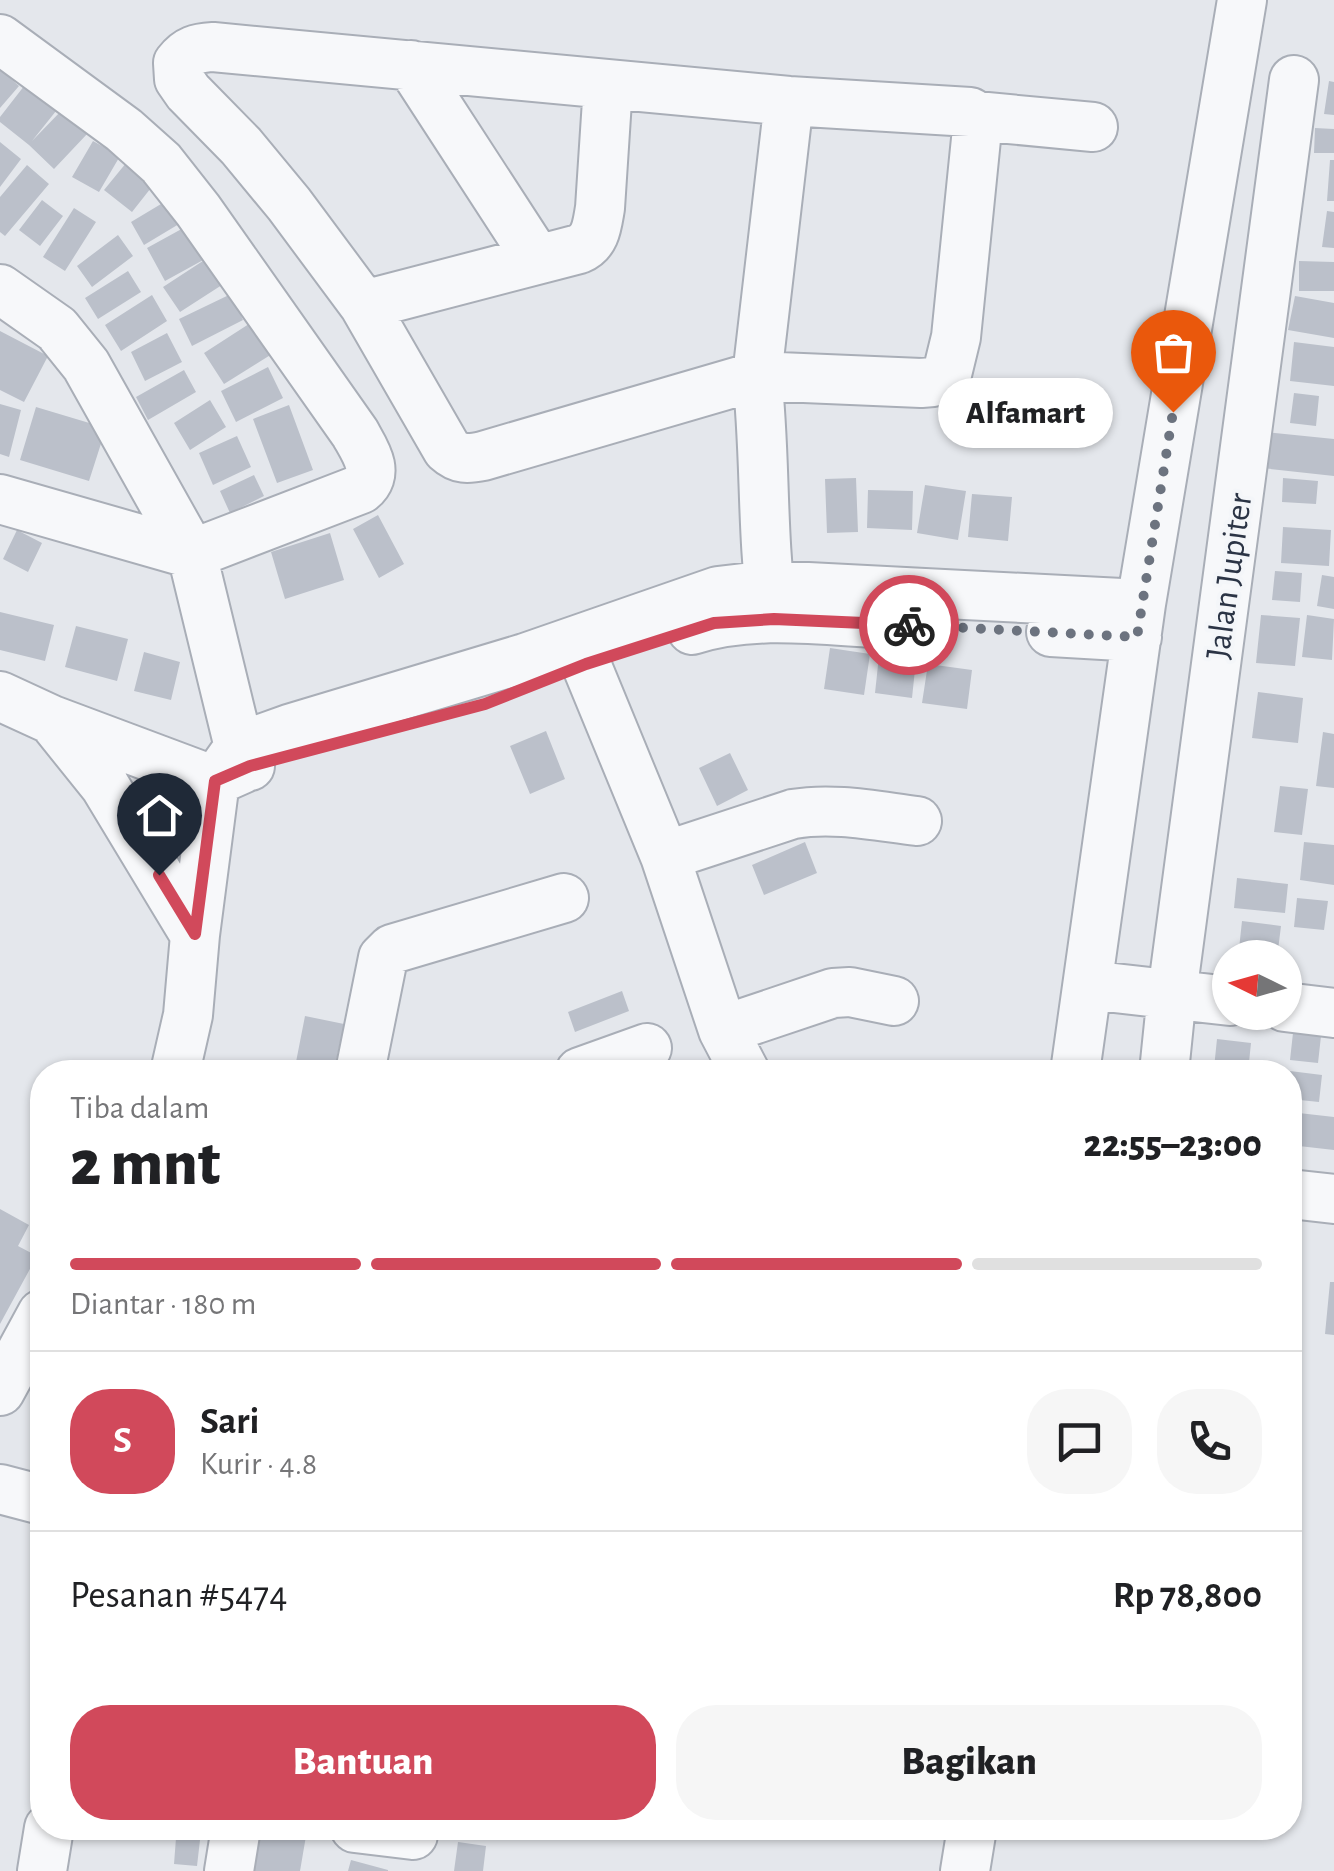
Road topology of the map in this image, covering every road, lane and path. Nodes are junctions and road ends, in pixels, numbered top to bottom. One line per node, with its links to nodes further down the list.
1 (1242, 0): 16 (street)
2 (0, 39): 14 (street)
3 (411, 65): 5 (street); 9 (street); 11 (street)
4 (1294, 80): 27 (street, Jalan Jupiter)
5 (608, 85): 6 (street); 9 (street)
6 (789, 100): 7 (street); 12 (street)
7 (976, 116): 8 (street); 12 (street)
8 (1093, 127)
9 (536, 259): 11 (street)
10 (0, 289): 14 (street)
11 (364, 306): 12 (street)
12 (757, 376): 15 (street)
13 (0, 499): 14 (street)
14 (192, 554): 21 (street)
15 (771, 602): 16 (street); 17 (street); 18 (street)
16 (1139, 620): 26 (street)
17 (586, 664): 18 (street); 23 (street)
18 (480, 689): 21 (street)
19 (0, 696): 20 (street)
20 (52, 720): 21 (street); 25 (street)
21 (235, 765): 25 (street)
22 (917, 821): 23 (street)
23 (665, 856): 32 (street)
24 (564, 898): 35 (street)
25 (195, 934): 34 (street)
26 (1088, 985): 27 (street); 38 (street)
27 (1172, 994): 28 (street); 39 (street, Jalan Jupiter)
28 (1212, 999)
29 (894, 1001): 32 (street)
30 (1302, 1010): 31 (street)
31 (1334, 1013)
32 (723, 1030): 37 (street)
33 (647, 1048): 36 (street)
34 (178, 1060)
35 (362, 1060)
36 (614, 1060)
37 (739, 1060)
38 (1077, 1060)
39 (1165, 1060)
40 (1302, 1195): 41 (street)
41 (1334, 1199)
42 (30, 1336): 43 (street)
43 (0, 1391)
44 (0, 1489): 45 (street)
45 (30, 1497)
46 (47, 1840): 49 (street)
47 (234, 1840): 50 (street)
48 (970, 1840): 51 (street)
49 (42, 1871)
50 (230, 1871)
51 (965, 1871)

